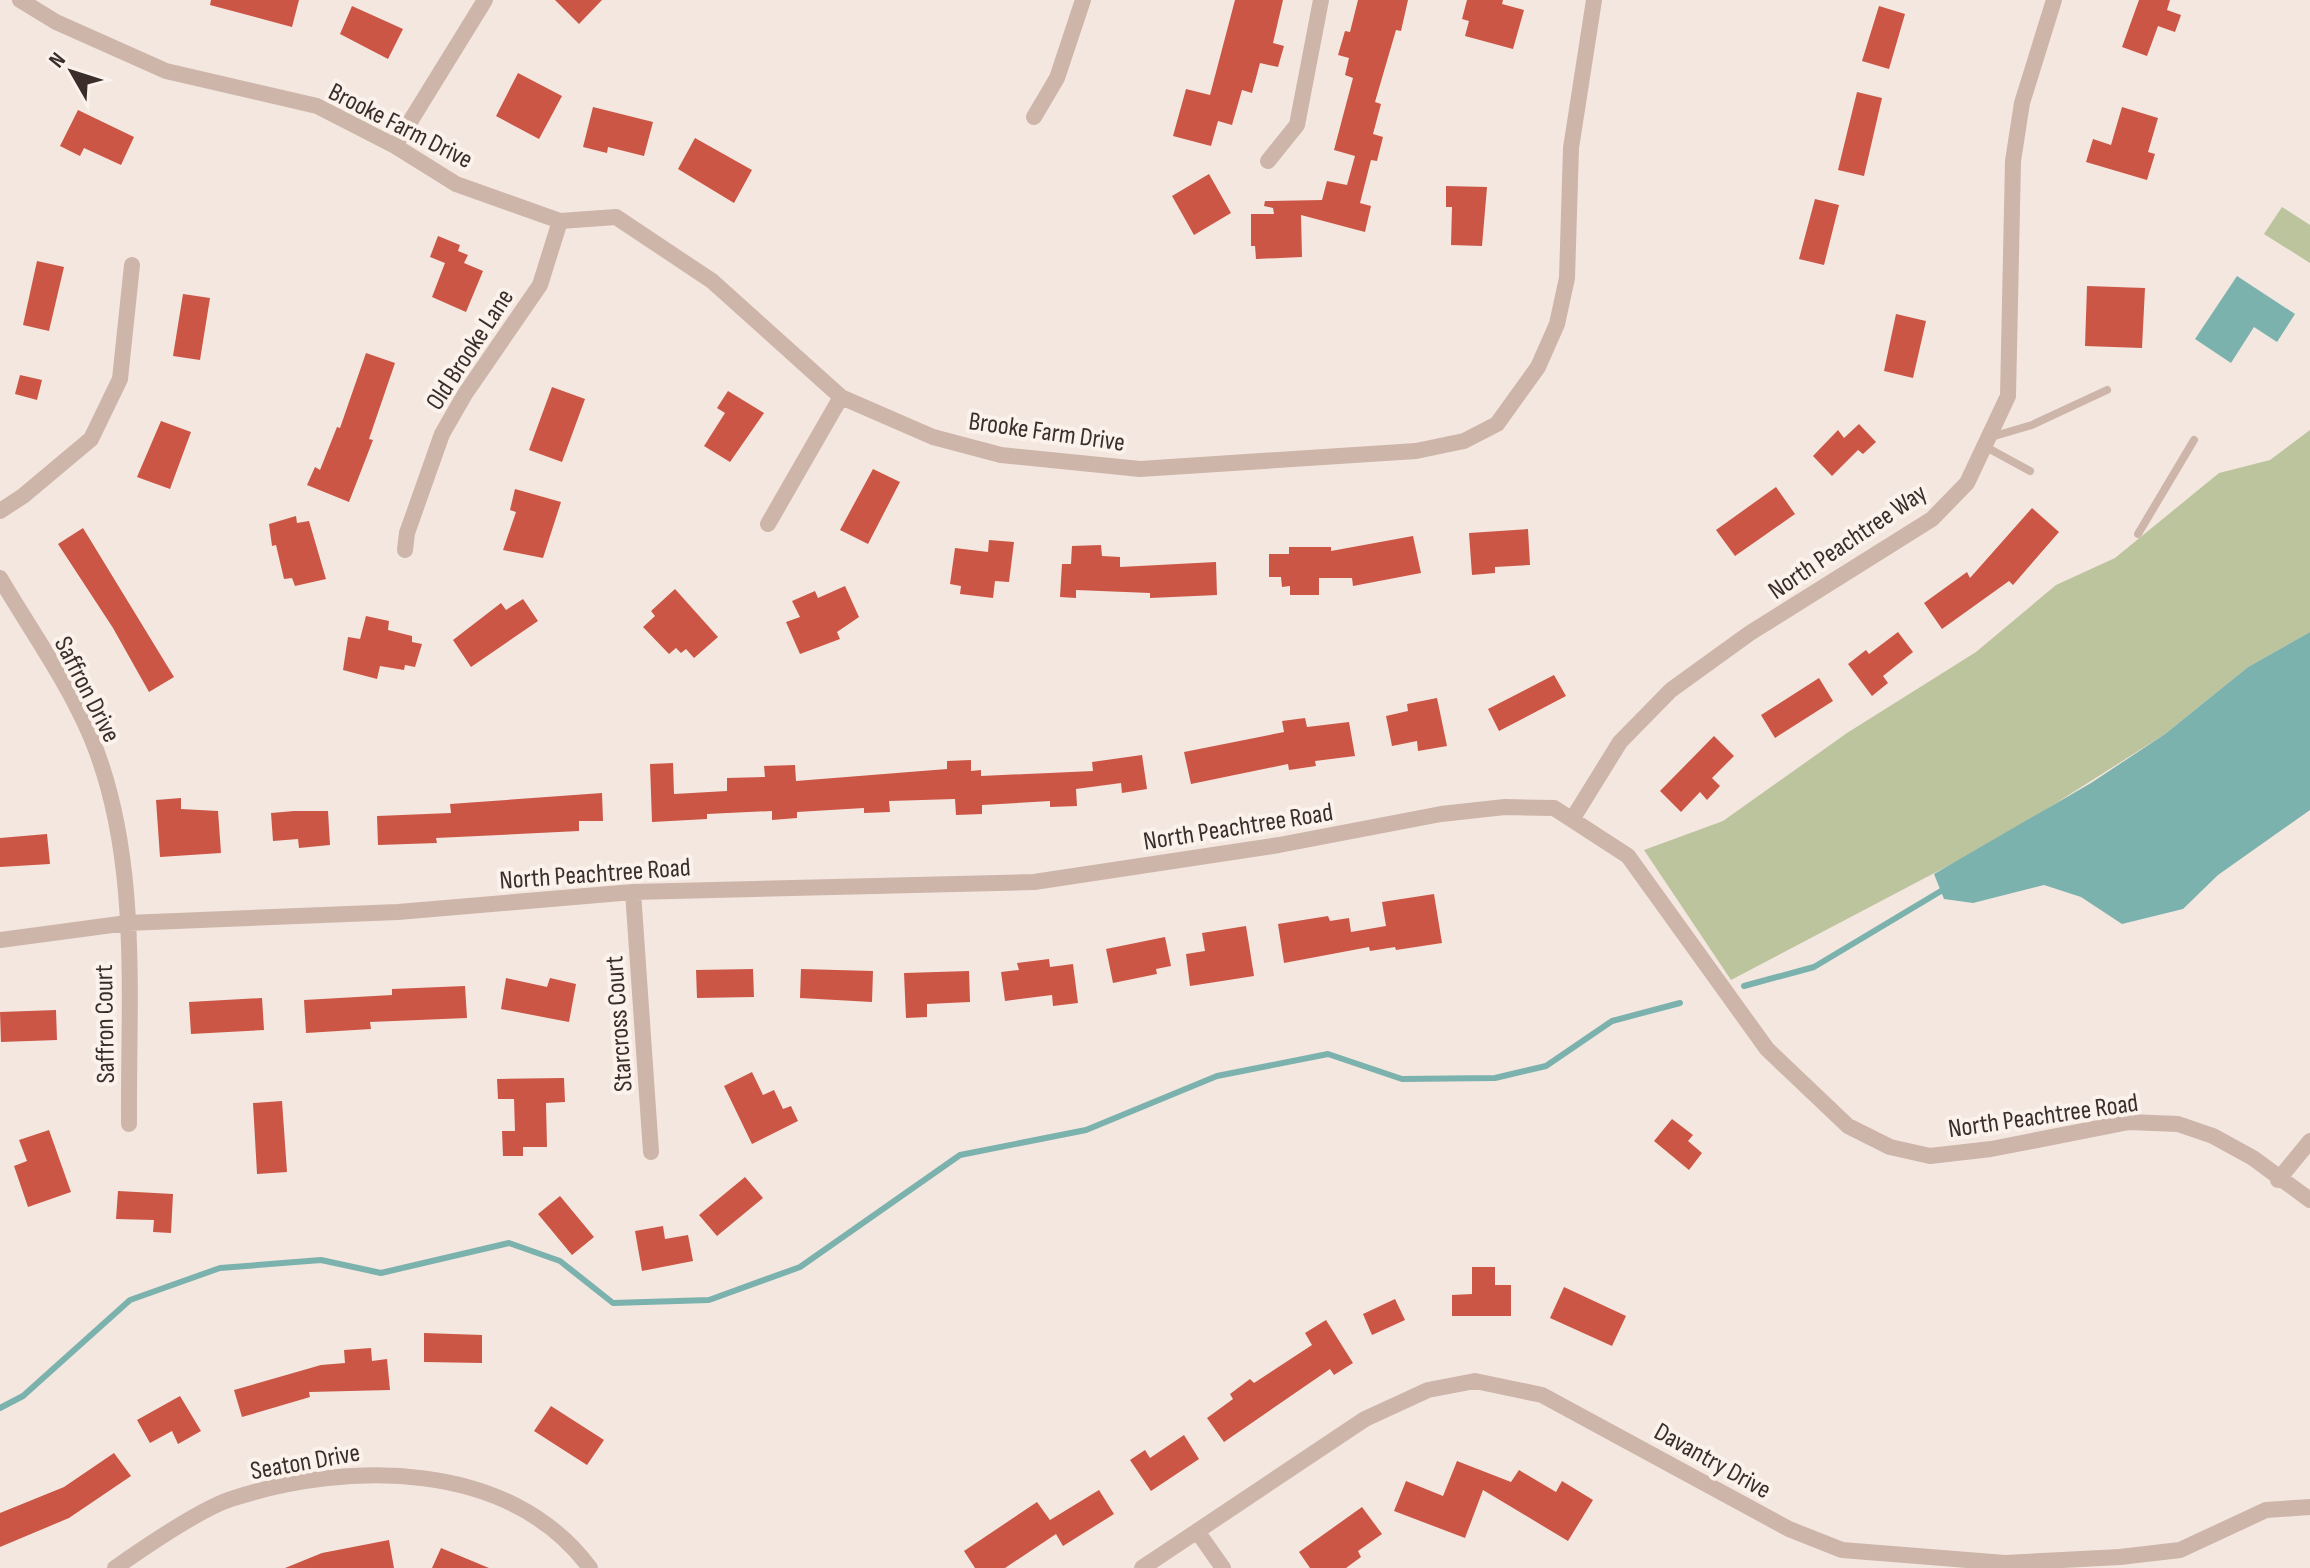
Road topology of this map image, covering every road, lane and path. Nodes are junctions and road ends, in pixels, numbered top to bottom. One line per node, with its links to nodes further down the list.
1 (20, 0): 8 (street, Brooke Farm Drive)
2 (485, 0): 8 (street)
3 (1083, 0): 7 (street)
4 (1321, 0): 9 (street)
5 (1594, 0): 13 (street, Brooke Farm Drive)
6 (2054, 0): 15 (street, North Peachtree Way)
7 (1034, 117)
8 (395, 146): 10 (street, Brooke Farm Drive)
9 (1268, 161)
10 (560, 221): 13 (street, Brooke Farm Drive); 20 (street, Old Brooke Lane)
11 (132, 265): 17 (street)
12 (2107, 390): 15 (lane)
13 (841, 397): 18 (street)
14 (2194, 440): 19 (lane)
15 (1989, 442): 16 (lane); 22 (street, North Peachtree Way)
16 (2030, 471)
17 (0, 511)
18 (768, 524)
19 (2138, 534)
20 (405, 550)
21 (0, 578): 24 (street, Saffron Drive)
22 (1573, 818): 23 (street, North Peachtree Road); 29 (street, North Peachtree Road)
23 (633, 892): 24 (street, North Peachtree Road); 28 (street, Starcross Court)
24 (127, 923): 25 (street, North Peachtree Road); 26 (street, Saffron Court)
25 (0, 940)
26 (129, 1124)
27 (2310, 1141): 29 (street)
28 (651, 1152)
29 (2278, 1180): 30 (street, North Peachtree Road)
30 (2310, 1200)
31 (2310, 1507): 33 (street, Davantry Drive)
32 (1197, 1531): 33 (street, Davantry Drive); 36 (street, Davantry Drive); 37 (street)
33 (2005, 1565)
34 (115, 1568): 35 (street, Seaton Drive)
35 (590, 1568)
36 (1142, 1568)
37 (1223, 1568)

